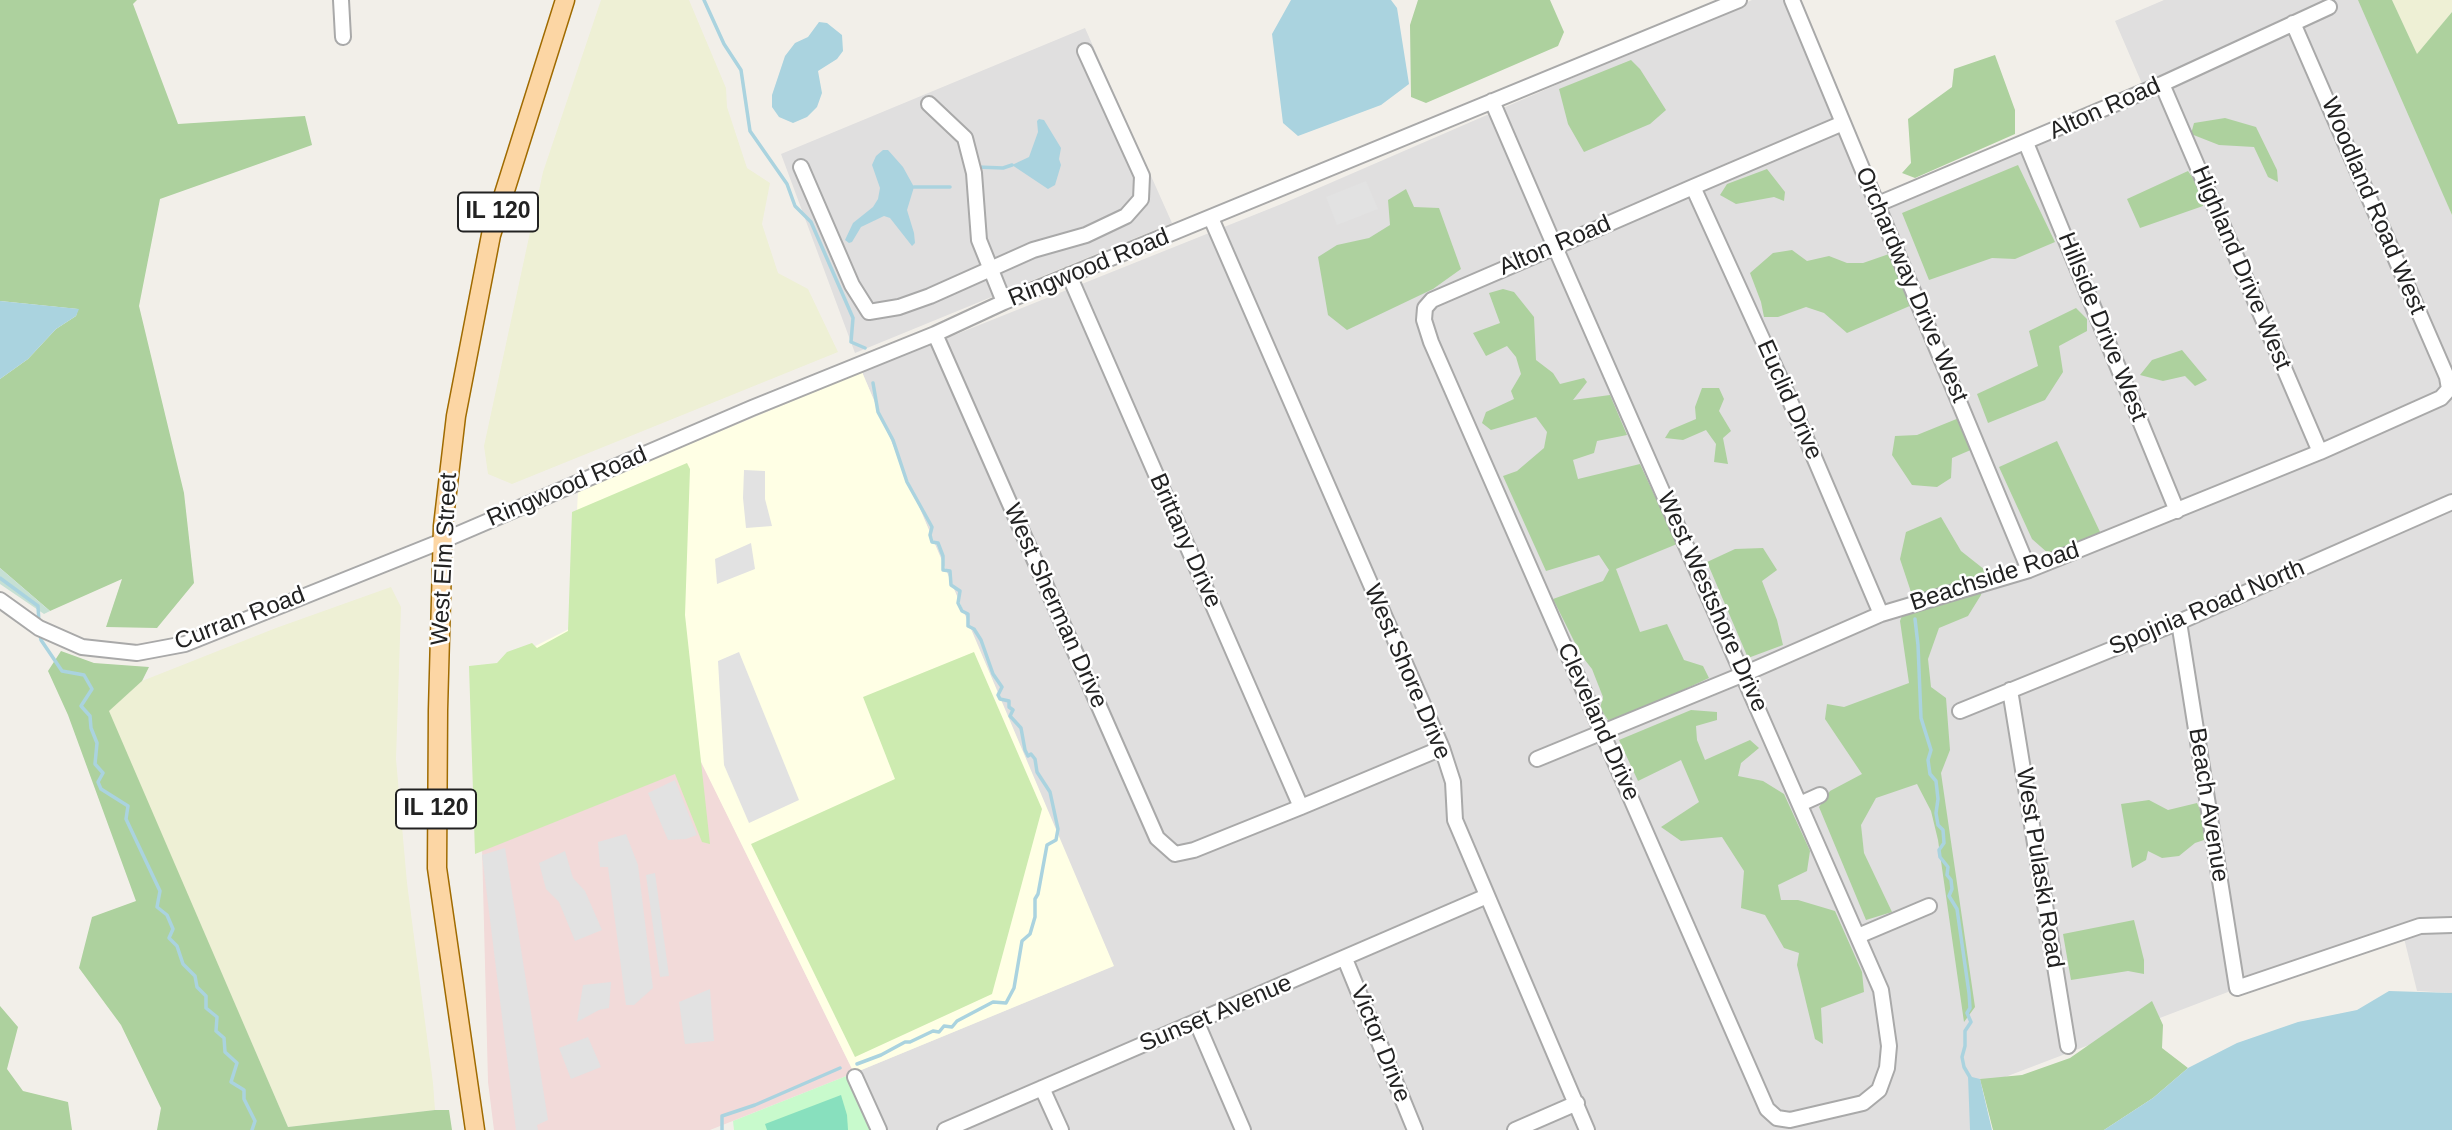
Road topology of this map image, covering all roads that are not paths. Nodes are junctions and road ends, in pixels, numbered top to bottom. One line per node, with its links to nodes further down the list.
1 (341, 0): 7 (street)
2 (565, 0): 28 (main road, West Elm Street / IL 120)
3 (1740, 0): 10 (street, Ringwood Road)
4 (1792, 0): 12 (street, Orchardway Drive West)
5 (2329, 7): 6 (street, Alton Road)
6 (2293, 23): 9 (street, Alton Road); 24 (street, Woodland Road West)
7 (343, 37)
8 (1085, 51): 19 (street)
9 (2162, 84): 13 (street, Alton Road); 25 (street, Highland Drive West)
10 (1492, 101): 17 (street, Ringwood Road); 18 (street, West Westshore Drive)
11 (929, 104): 19 (street)
12 (1843, 123): 15 (street, Alton Road); 16 (street, Orchardway Drive West)
13 (2026, 143): 16 (street, Alton Road); 27 (street, Hillside Drive West)
14 (802, 167): 19 (street)
15 (1693, 187): 18 (street, Alton Road); 31 (street, Euclid Drive)
16 (1878, 204): 29 (street, Orchardway Drive West)
17 (1211, 218): 20 (street, Ringwood Road); 37 (street, West Shore Drive)
18 (1555, 247): 22 (street, Alton Road); 33 (street, West Westshore Drive)
19 (990, 268): 21 (street)
20 (1069, 275): 21 (street, Ringwood Road); 41 (street, Brittany Drive)
21 (1004, 302): 23 (street, Ringwood Road)
22 (1425, 308): 36 (street, Cleveland Drive)
23 (935, 334): 28 (street, Ringwood Road); 41 (street, West Sherman Drive)
24 (2449, 389): 25 (street, Beachside Road)
25 (2320, 452): 27 (street, Beachside Road)
26 (2452, 502): 32 (street, Spojnia Road North)
27 (2177, 511): 29 (street, Beachside Road)
28 (442, 541): 30 (street, Curran Road); 53 (main road, West Elm Street / IL 120)
29 (2029, 570): 31 (street, Beachside Road)
30 (0, 600)
31 (1881, 614): 33 (street, Beachside Road)
32 (2179, 622): 34 (street, Spojnia Road North); 44 (street, Beach Avenue)
33 (1744, 674): 36 (street, Beachside Road); 40 (street, West Westshore Drive)
34 (2010, 690): 35 (street, Spojnia Road North); 48 (street, West Pulaski Road)
35 (1960, 711)
36 (1602, 733): 38 (street, Beachside Road); 52 (street, Cleveland Drive)
37 (1442, 748): 41 (street); 42 (street, West Shore Drive)
38 (1537, 759)
39 (1820, 795): 40 (street)
40 (1800, 804): 45 (street, West Westshore Drive)
41 (1301, 807)
42 (1487, 896): 46 (street, Sunset Avenue); 51 (street, West Shore Drive)
43 (1929, 906): 45 (street)
44 (2452, 925)
45 (1858, 936): 52 (street, West Westshore Drive)
46 (1345, 959): 47 (street, Sunset Avenue); 58 (street, Victor Drive)
47 (1197, 1023): 50 (street, Sunset Avenue); 57 (street)
48 (2068, 1046)
49 (855, 1077): 54 (street)
50 (1042, 1088): 55 (street, Sunset Avenue); 56 (street)
51 (1577, 1103): 59 (street); 60 (street, West Shore Drive)
52 (1863, 1103)
53 (475, 1130)
54 (879, 1130)
55 (945, 1130)
56 (1061, 1130)
57 (1243, 1130)
58 (1415, 1130)
59 (1515, 1130)
60 (1587, 1130)

